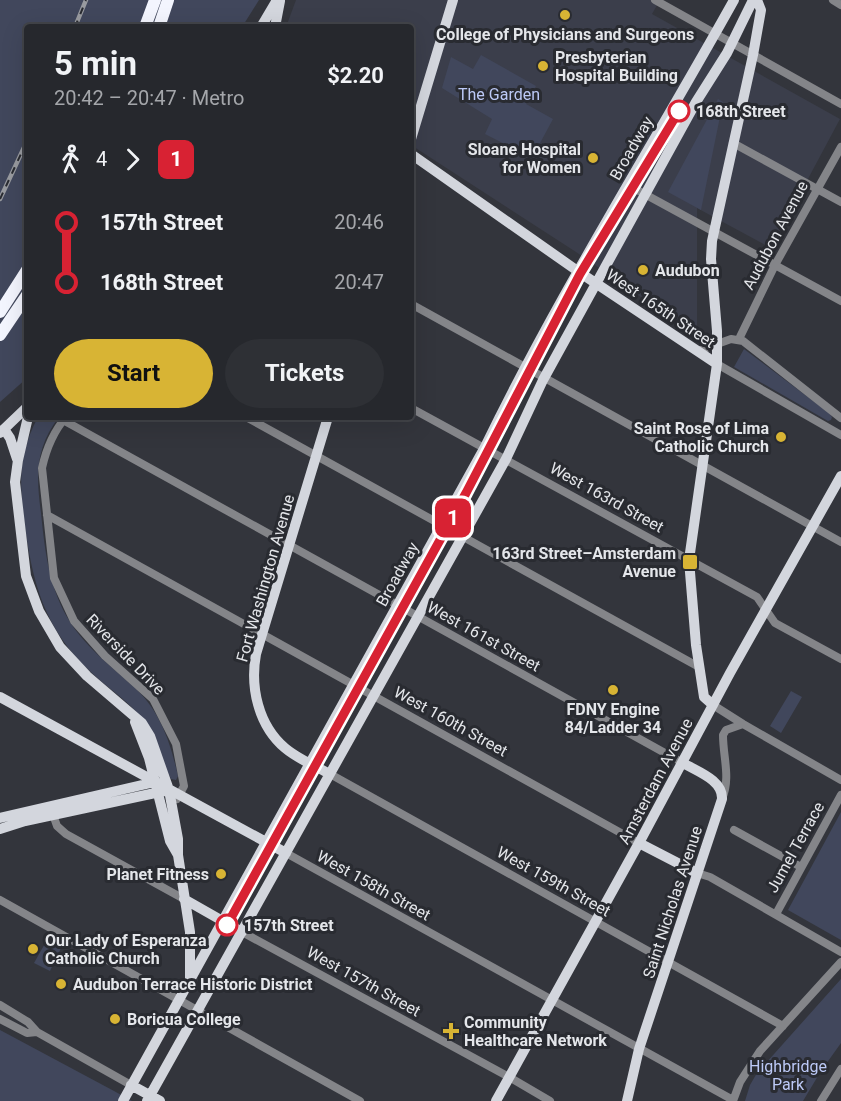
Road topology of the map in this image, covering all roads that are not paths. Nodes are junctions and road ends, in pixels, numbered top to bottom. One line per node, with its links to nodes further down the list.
1 (155, 0): 10 (highway)
2 (168, 0): 11 (highway)
3 (279, 0): 12 (main road); 13 (main road)
4 (453, 0): 20 (main road)
5 (655, 0): 14 (street)
6 (734, 0): 14 (main road, Broadway)
7 (755, 0): 15 (main road); 16 (main road)
8 (833, 0): 9 (street)
9 (841, 5)
10 (146, 24)
11 (160, 24)
12 (263, 24)
13 (275, 24)
14 (715, 34): 15 (street); 17 (main road, Broadway)
15 (732, 44): 16 (street); 19 (main road)
16 (753, 55): 18 (street); 21 (main road)
17 (675, 103): 19 (main road); 24 (main road, Broadway)
18 (841, 104)
19 (690, 113): 26 (main road)
20 (414, 129)
21 (733, 143): 25 (street); 28 (main road)
22 (841, 147): 25 (street, Audubon Avenue)
23 (414, 156): 30 (main road, West 165th Street)
24 (628, 185): 26 (street); 30 (main road, Broadway)
25 (817, 189): 27 (street); 29 (street, Audubon Avenue)
26 (646, 195): 28 (street); 32 (main road)
27 (841, 202)
28 (713, 230): 29 (street); 39 (main road)
29 (775, 265): 34 (street); 38 (street, Audubon Avenue)
30 (579, 272): 32 (main road, West 165th Street); 42 (main road, Broadway)
31 (24, 275): 36 (highway)
32 (597, 282): 40 (main road, West 165th Street); 43 (main road)
33 (24, 299): 37 (highway)
34 (841, 301)
35 (414, 306): 42 (street)
36 (0, 312)
37 (0, 335)
38 (739, 339): 39 (street); 46 (street, West 165th Street)
39 (717, 345): 40 (street); 41 (main road)
40 (698, 351): 41 (main road, West 165th Street)
41 (717, 364): 53 (street, West 165th Street); 58 (main road)
42 (526, 367): 43 (street); 54 (main road, Broadway)
43 (545, 378): 56 (main road); 58 (street)
44 (24, 410): 52 (main road)
45 (414, 410): 54 (street, West 163rd Street)
46 (841, 418)
47 (27, 420): 57 (main road)
48 (63, 420): 60 (street, Riverside Drive)
49 (68, 420): 65 (street, West 161st Street)
50 (251, 420): 55 (street)
51 (327, 420): 55 (main road, Fort Washington Avenue)
52 (2, 431): 57 (main road)
53 (841, 435)
54 (485, 447): 56 (street, West 163rd Street); 61 (main road, Broadway)
55 (316, 456): 61 (street); 65 (main road, Fort Washington Avenue)
56 (506, 459): 63 (main road); 66 (street, West 163rd Street)
57 (18, 460): 77 (main road)
58 (703, 465): 62 (street); 66 (main road)
59 (841, 476): 62 (main road, Amsterdam Avenue)
60 (47, 515): 70 (street, West 160th Street); 85 (street, Riverside Drive)
61 (441, 525): 63 (street); 67 (main road, Broadway)
62 (812, 526): 64 (street); 68 (main road, Amsterdam Avenue)
63 (461, 537): 69 (main road); 72 (street)
64 (841, 542)
65 (289, 546): 67 (street, West 161st Street); 70 (main road, Fort Washington Avenue)
66 (689, 560): 68 (street, West 163rd Street); 72 (main road)
67 (397, 605): 69 (street, West 161st Street); 73 (main road, Broadway)
68 (766, 609): 71 (street, West 163rd Street); 76 (main road, Amsterdam Avenue)
69 (417, 616): 74 (main road); 80 (street, West 161st Street)
70 (262, 634): 73 (street, West 160th Street); 79 (main road, Fort Washington Avenue)
71 (841, 659)
72 (699, 668): 76 (main road)
73 (354, 684): 74 (street, West 160th Street); 79 (main road, Broadway)
74 (373, 694): 81 (main road); 92 (street, West 160th Street)
75 (0, 697): 83 (main road, West 158th Street)
76 (713, 705): 78 (street); 80 (main road, Amsterdam Avenue)
77 (131, 714): 83 (main road); 85 (main road)
78 (743, 724): 82 (street); 86 (street, Saint Nicholas Avenue)
79 (310, 763): 81 (main road, West 159th Street); 91 (main road, Broadway)
80 (683, 763): 86 (main road, West 161st Street); 92 (main road, Amsterdam Avenue)
81 (330, 774): 93 (main road); 101 (street, West 159th Street)
82 (841, 780)
83 (155, 782): 85 (main road, West 158th Street); 87 (main road)
84 (841, 795): 95 (street, Jumel Terrace)
85 (170, 796): 87 (main road); 91 (main road, West 158th Street); 94 (main road); 94 (main road)
86 (723, 799): 96 (main road, Saint Nicholas Avenue)
87 (52, 810): 88 (main road); 89 (main road); 97 (street, West 157th Street)
88 (0, 818)
89 (0, 829)
90 (734, 830): 95 (street)
91 (267, 843): 93 (main road, West 158th Street); 100 (main road, Broadway)
92 (639, 843): 96 (main road, West 160th Street); 101 (main road, Amsterdam Avenue)
93 (286, 854): 102 (main road); 108 (street, West 158th Street)
94 (178, 855): 97 (main road)
95 (801, 867): 99 (street, Jumel Terrace)
96 (697, 873): 99 (street, West 160th Street); 104 (main road, Saint Nicholas Avenue)
97 (184, 899): 100 (main road, West 157th Street); 106 (main road)
98 (0, 900): 107 (street)
99 (776, 914): 103 (street, West 160th Street)
100 (224, 921): 102 (main road, West 157th Street); 106 (main road, Broadway)
101 (596, 921): 104 (street, West 159th Street); 108 (main road, Amsterdam Avenue)
102 (242, 932): 110 (main road); 116 (street, West 157th Street)
103 (841, 952)
104 (668, 962): 112 (street, West 159th Street); 114 (main road, Saint Nicholas Avenue)
105 (841, 962): 112 (street)
106 (190, 980): 107 (main road, Broadway)
107 (180, 1000): 110 (street); 117 (main road, Broadway)
108 (551, 1000): 114 (street, West 158th Street); 116 (main road, Amsterdam Avenue)
109 (0, 1005): 113 (street)
110 (198, 1011): 118 (main road); 120 (street)
111 (0, 1018): 113 (street)
112 (783, 1026): 124 (street)
113 (37, 1032): 117 (street)
114 (639, 1049): 123 (main road, Saint Nicholas Avenue); 124 (street, West 158th Street)
115 (841, 1069): 125 (street)
116 (509, 1077): 121 (main road, Amsterdam Avenue); 122 (street, West 157th Street)
117 (131, 1085): 118 (main road); 119 (main road, Broadway)
118 (152, 1099)
119 (123, 1101)
120 (360, 1101)
121 (496, 1101)
122 (550, 1101)
123 (627, 1101)
124 (733, 1101)
125 (820, 1101)

